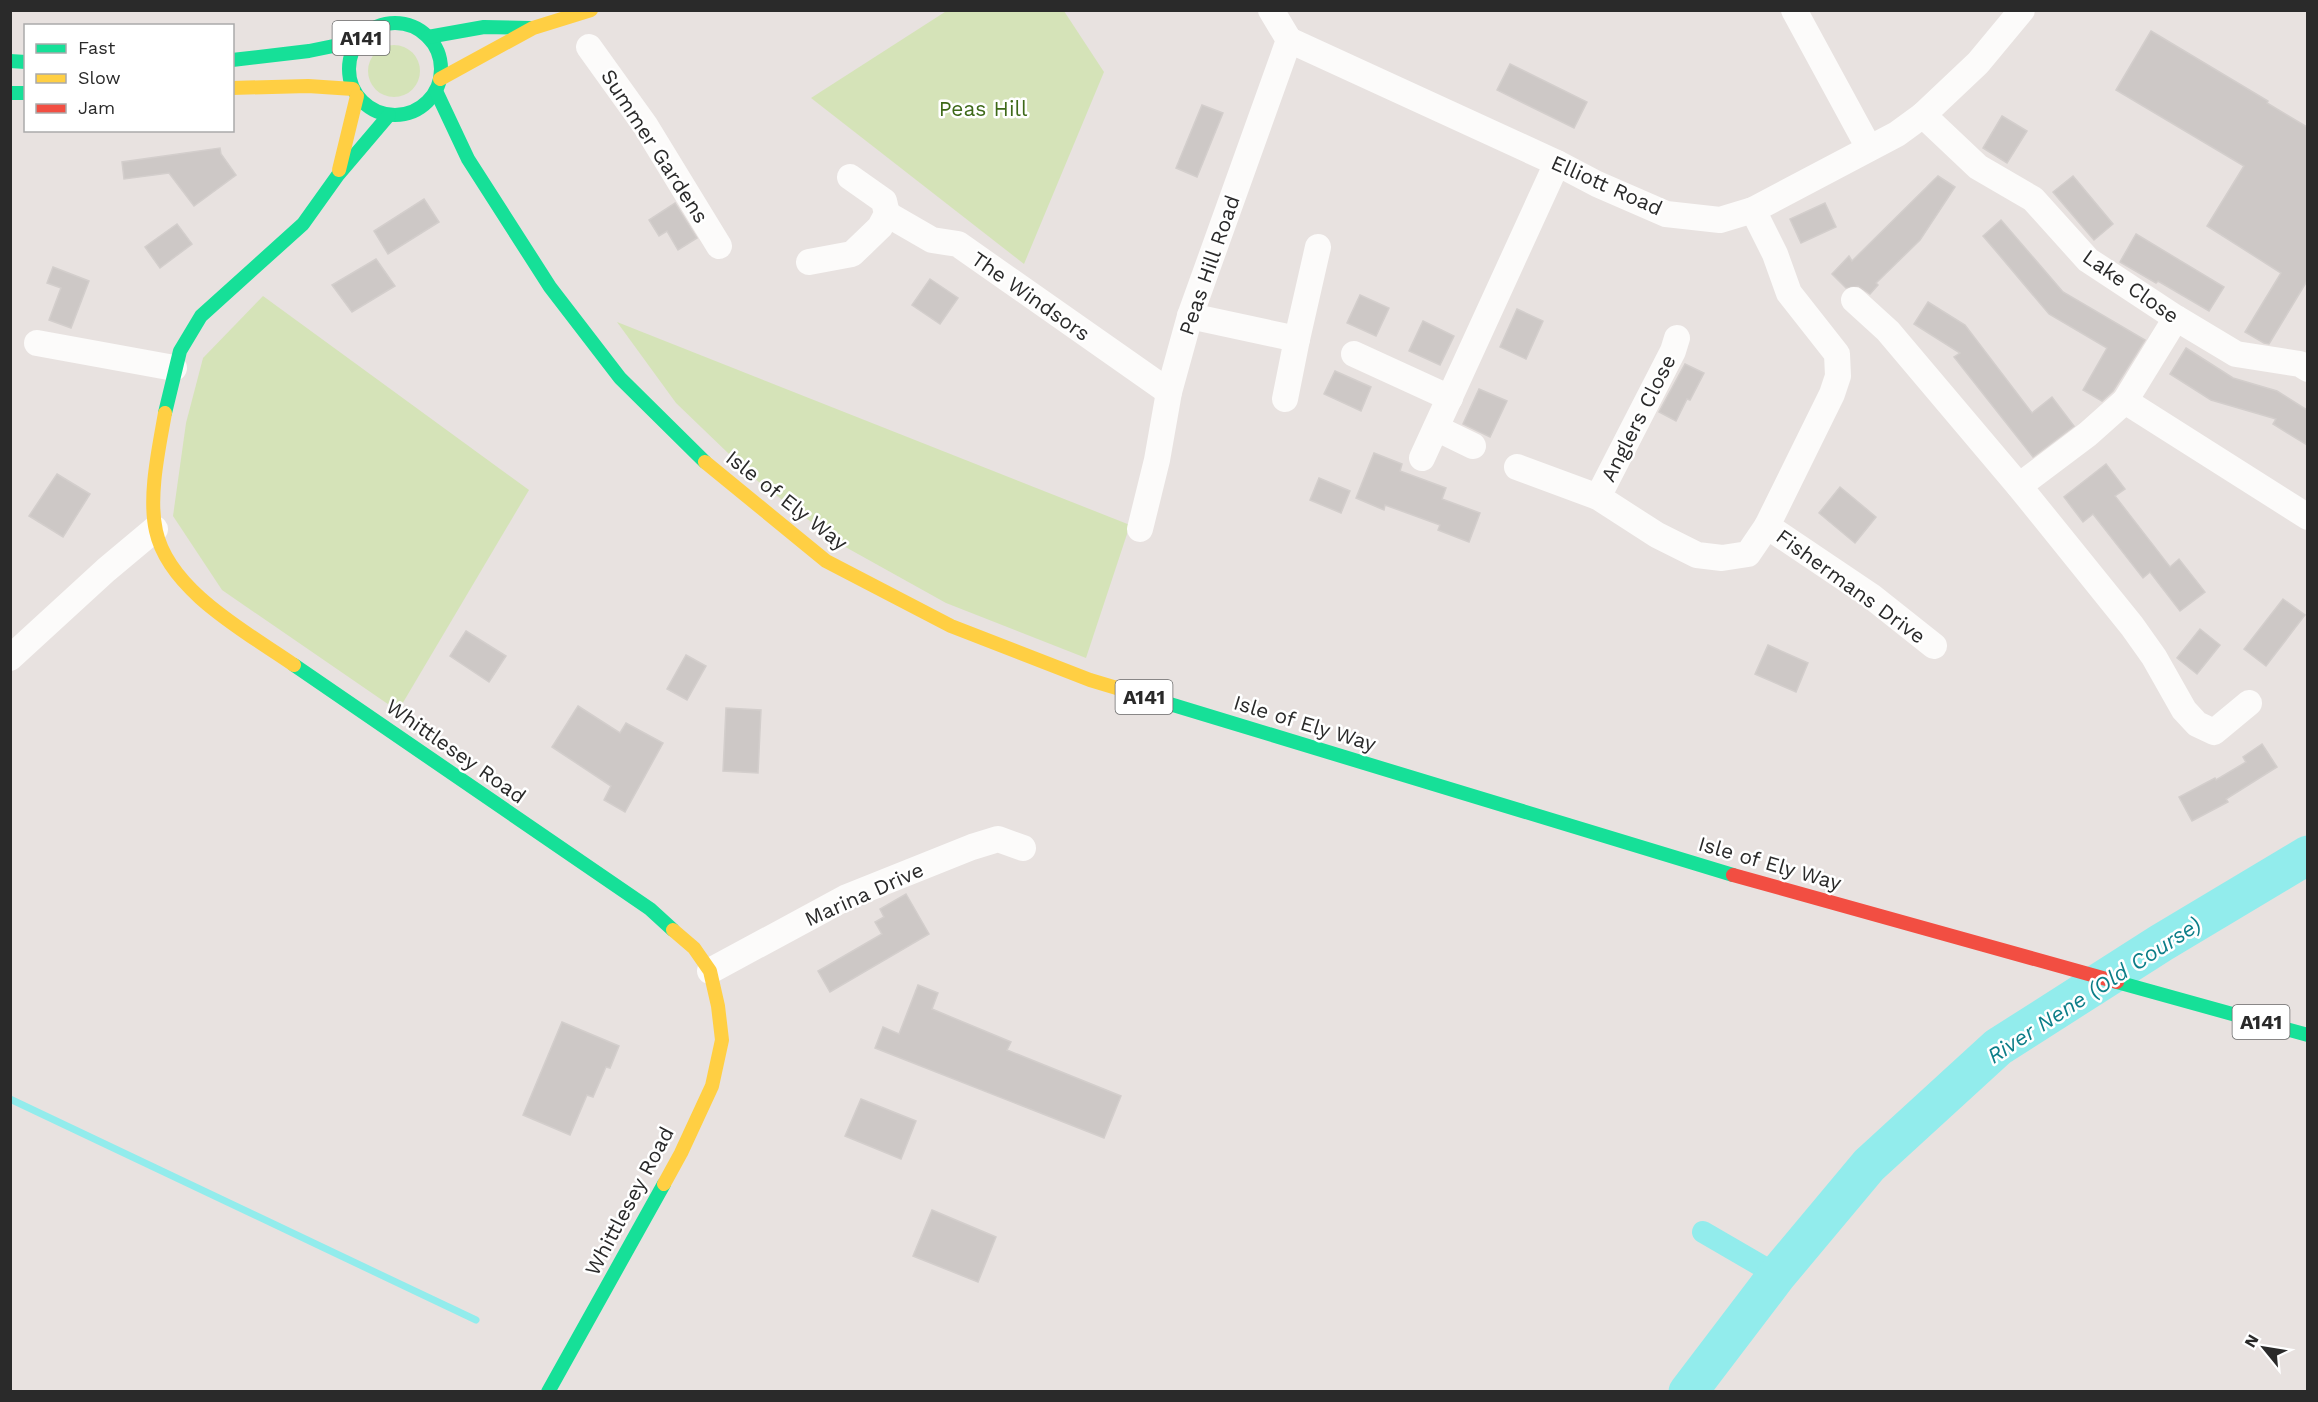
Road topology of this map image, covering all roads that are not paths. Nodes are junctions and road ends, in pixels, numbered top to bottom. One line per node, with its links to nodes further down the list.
1 (591, 10): 5 (main road)
2 (1270, 10): 7 (street)
3 (1794, 10): 17 (street)
4 (2022, 10): 15 (street, Elliott Road)
5 (533, 28): 6 (main road); 11 (main road)
6 (428, 37): 8 (main road, A141); 11 (main road, A141)
7 (1289, 40): 19 (street, Elliott Road); 28 (street, Peas Hill Road)
8 (358, 41): 10 (main road, A141); 13 (main road, A141)
9 (589, 47): 24 (street, Summer Gardens)
10 (234, 60)
11 (438, 85): 14 (main road); 18 (main road, Isle of Ely Way / A141)
12 (234, 87): 13 (main road)
13 (355, 92): 14 (main road); 20 (main road, Whittlesey Road)
14 (389, 115): 20 (main road, Whittlesey Road)
15 (1923, 115): 17 (street, Elliott Road); 29 (street, Lake Close)
16 (441, 138): 18 (main road, Isle of Ely Way / A141)
17 (1869, 148): 22 (street, Elliott Road)
18 (468, 159): 55 (main road, Isle of Ely Way / A141)
19 (1557, 163): 22 (street, Elliott Road); 37 (street)
20 (338, 175): 34 (main road, Whittlesey Road)
21 (850, 177): 23 (street, The Windsors)
22 (1753, 210): 47 (street, Fishermans Drive)
23 (887, 214): 26 (street); 36 (street, The Windsors)
24 (719, 246)
25 (1318, 247): 31 (street)
26 (809, 262)
27 (1854, 300): 44 (street)
28 (1190, 316): 31 (street); 36 (street, Peas Hill Road)
29 (2176, 318): 35 (street, Lake Close); 39 (street)
30 (1677, 338): 45 (street, Anglers Close)
31 (1297, 339): 38 (street)
32 (37, 343): 34 (street)
33 (1353, 354): 37 (street)
34 (174, 368): 49 (main road, Whittlesey Road)
35 (2307, 369)
36 (1169, 392): 48 (street, Peas Hill Road)
37 (1450, 398): 40 (street)
38 (1285, 399)
39 (2125, 402): 44 (street); 46 (street)
40 (1436, 428): 41 (street); 42 (street)
41 (1473, 446)
42 (1422, 458)
43 (1517, 467): 45 (street)
44 (2019, 486): 52 (street)
45 (1598, 497): 47 (street, Fishermans Drive)
46 (2307, 517)
47 (1767, 526): 50 (street, Fishermans Drive)
48 (1140, 529)
49 (155, 530): 51 (street); 54 (main road, Whittlesey Road)
50 (1934, 646)
51 (10, 658)
52 (2249, 703)
53 (1023, 848): 54 (street, Marina Drive)
54 (710, 971): 56 (main road, Whittlesey Road)
55 (2307, 1035)
56 (548, 1392)

